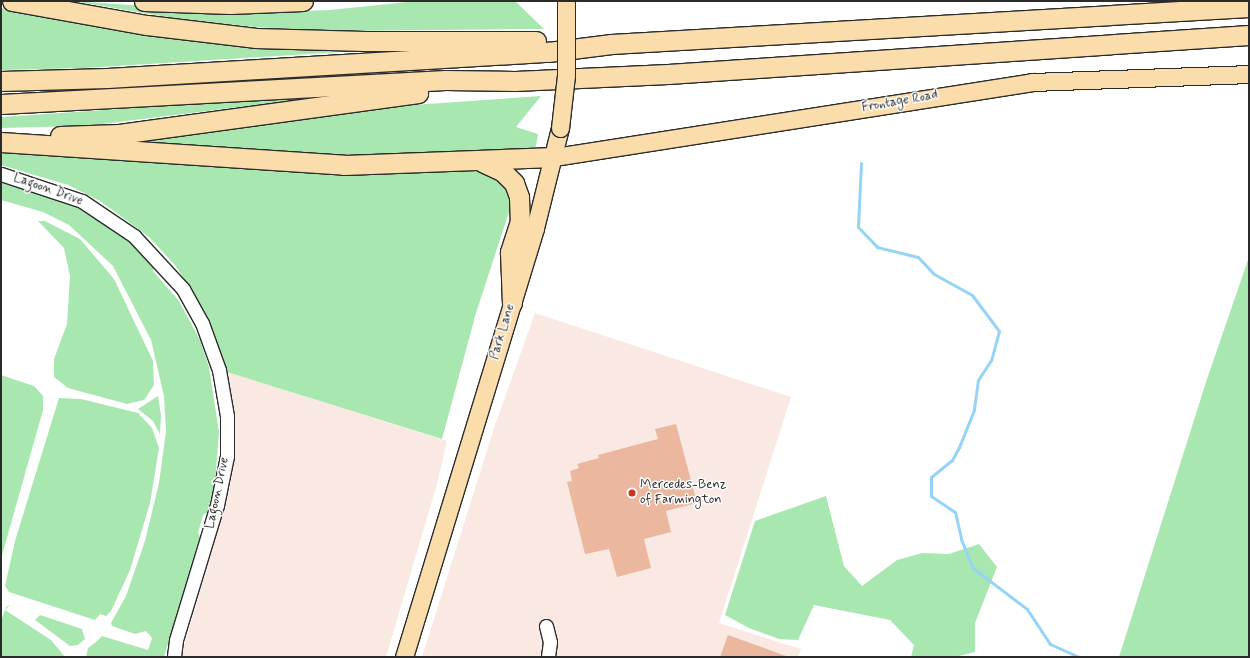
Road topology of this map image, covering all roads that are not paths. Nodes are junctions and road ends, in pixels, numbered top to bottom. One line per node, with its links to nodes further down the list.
1 (12, 1): 7 (highway)
2 (144, 1): 3 (highway)
3 (303, 1)
4 (566, 1): 16 (main road, Park Lane, bridge)
5 (1249, 7): 7 (highway)
6 (1249, 35): 8 (highway)
7 (611, 44): 11 (highway)
8 (1089, 46): 9 (highway); 12 (highway)
9 (1249, 46)
10 (1249, 74): 16 (main road, Frontage Road)
11 (1, 81)
12 (515, 81): 13 (highway); 14 (highway)
13 (1, 104)
14 (1, 138)
15 (1, 142): 17 (highway)
16 (554, 157): 17 (highway); 19 (main road, Park Lane)
17 (466, 160): 19 (highway)
18 (1, 174): 22 (street, Lagoon Drive)
19 (512, 303): 21 (main road, Park Lane)
20 (546, 626): 23 (street)
21 (405, 652)
22 (174, 657)
23 (548, 657)

